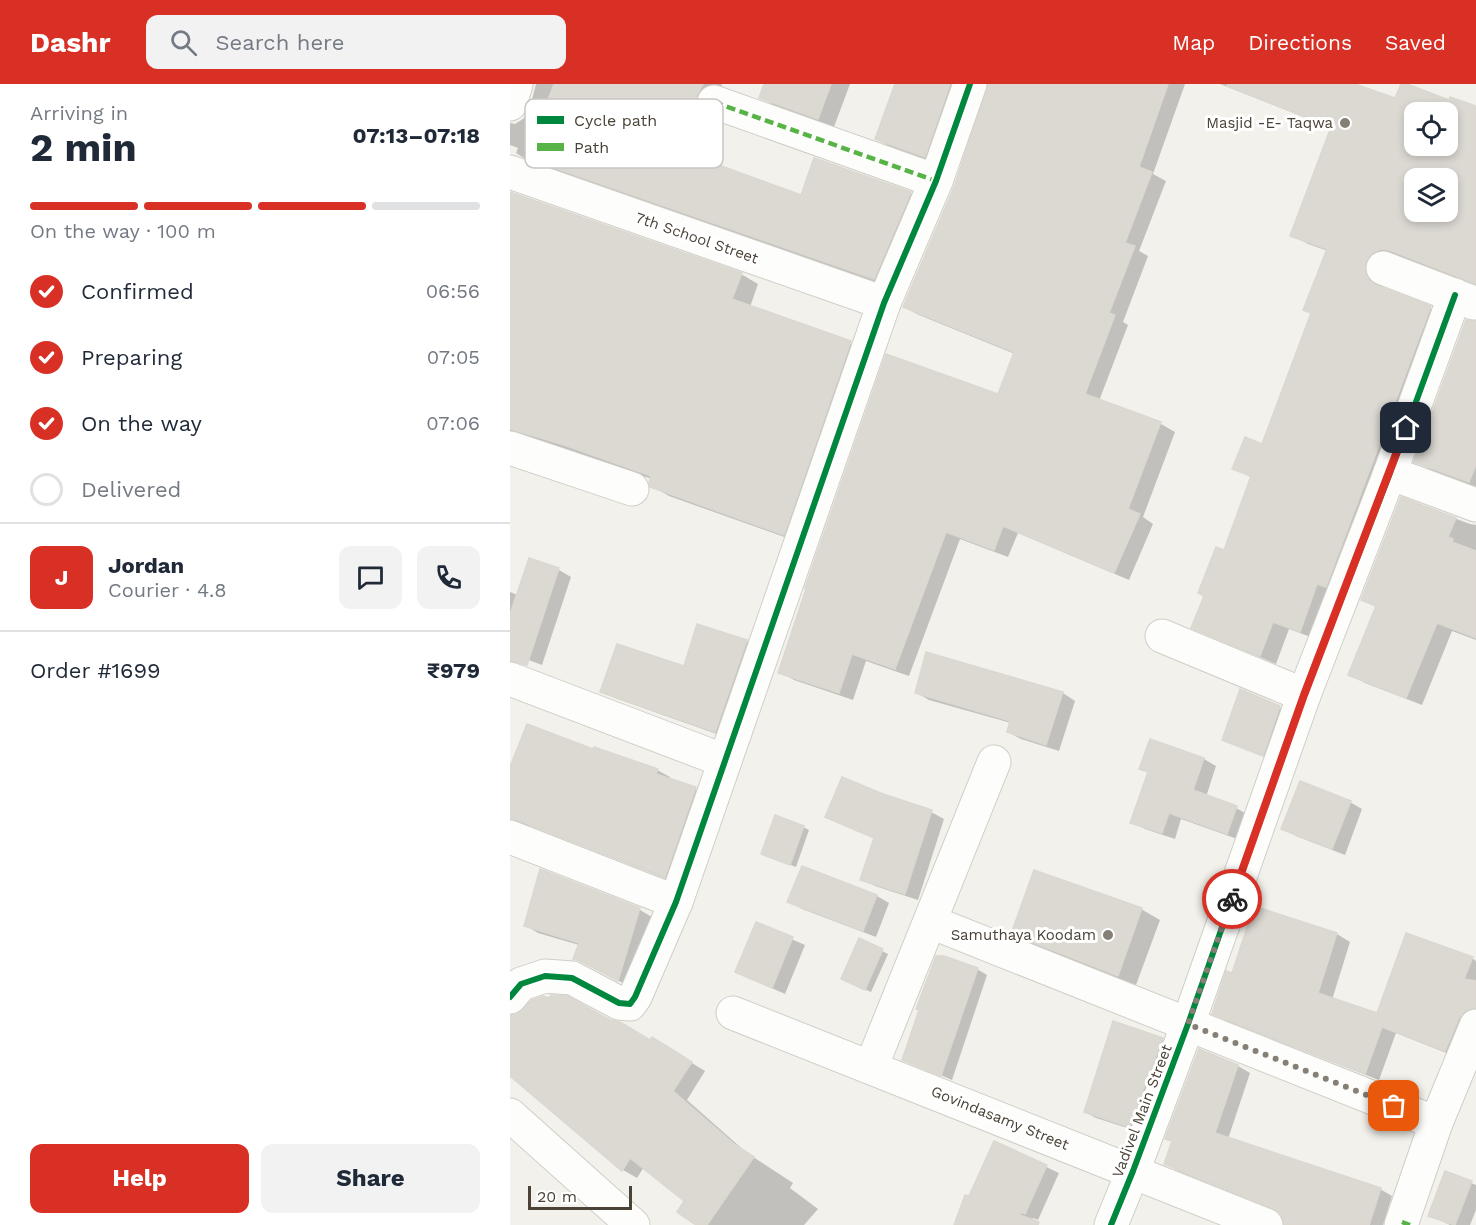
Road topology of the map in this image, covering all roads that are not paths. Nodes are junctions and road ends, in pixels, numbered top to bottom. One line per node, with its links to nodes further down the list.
1 (516, 84): 3 (street)
2 (969, 84): 6 (street)
3 (510, 104)
4 (723, 105): 6 (street)
5 (510, 172): 9 (street, 7th School Street)
6 (936, 181): 9 (street)
7 (1383, 268): 8 (street)
8 (1465, 299): 11 (street, Vadivel Main Street)
9 (884, 303): 17 (street)
10 (510, 448): 12 (street)
11 (1390, 473): 13 (street); 16 (street, Vadivel Main Street)
12 (632, 489)
13 (1476, 505)
14 (1162, 636): 16 (street)
15 (510, 679): 17 (street)
16 (1304, 695): 24 (street, Vadivel Main Street)
17 (725, 761): 20 (street)
18 (994, 762): 21 (street)
19 (510, 837): 20 (street)
20 (676, 902): 22 (street)
21 (931, 922): 24 (street); 26 (street)
22 (510, 998)
23 (733, 1013): 26 (street, Govindasamy Street)
24 (1188, 1024): 28 (street); 29 (street, Vadivel Main Street)
25 (1476, 1026): 28 (street)
26 (871, 1067): 29 (street, Govindasamy Street)
27 (510, 1115): 31 (street)
28 (1436, 1123): 30 (street)
29 (1133, 1171): 32 (street, Vadivel Main Street); 33 (street, Govindasamy Street)
30 (1404, 1224)
31 (633, 1225)
32 (1111, 1225)
33 (1266, 1225)

